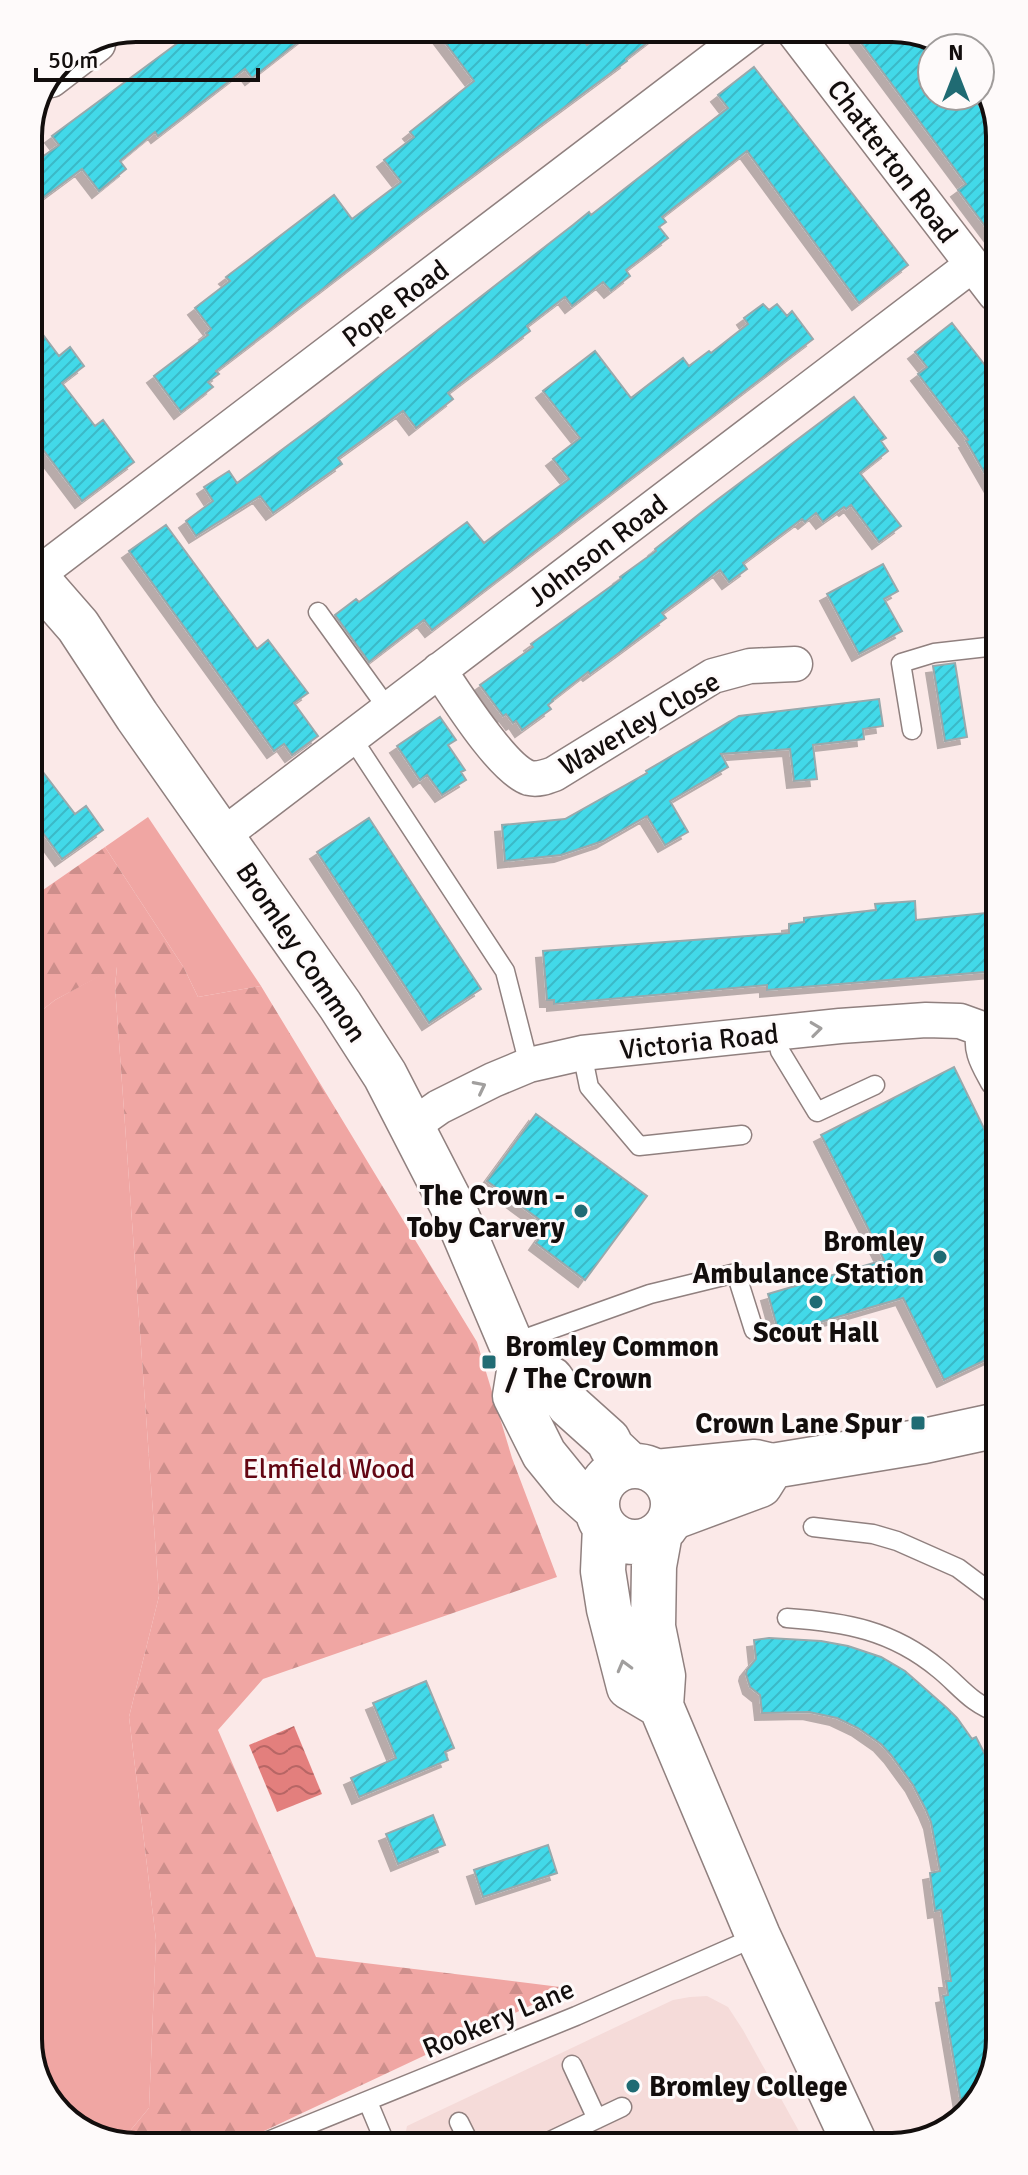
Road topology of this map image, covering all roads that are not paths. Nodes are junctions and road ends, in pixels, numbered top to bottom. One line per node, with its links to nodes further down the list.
1 (736, 42): 5 (street, Pope Road)
2 (802, 42): 3 (street, Chatterton Road)
3 (972, 265): 4 (street, Chatterton Road); 10 (street, Johnson Road)
4 (986, 283)
5 (42, 566)
6 (42, 585): 14 (main road, Bromley Common)
7 (318, 612): 11 (lane)
8 (986, 647): 12 (lane)
9 (795, 664): 10 (street, Waverley Close)
10 (439, 670): 11 (street, Johnson Road)
11 (388, 709): 13 (street, Johnson Road)
12 (912, 730)
13 (352, 738): 14 (street, Johnson Road); 20 (lane)
14 (222, 836): 22 (main road, Bromley Common)
15 (986, 1025): 16 (street, Victoria Road, one-way to 15)
16 (776, 1033): 18 (street, Victoria Road); 21 (lane)
17 (986, 1033): 19 (street)
18 (582, 1053): 20 (street, Victoria Road); 23 (lane)
19 (986, 1058)
20 (529, 1065): 22 (street, Victoria Road, one-way to 20)
21 (875, 1085)
22 (412, 1126): 25 (main road, Bromley Common)
23 (742, 1135)
24 (754, 1330): 25 (lane)
25 (515, 1354): 28 (main road); 29 (main road, Bromley Common)
26 (986, 1428): 27 (main road)
27 (772, 1466): 28 (main road); 30 (main road)
28 (643, 1469): 29 (main road); 30 (main road)
29 (601, 1518): 30 (main road); 34 (main road, one-way to 29)
30 (665, 1525): 34 (main road)
31 (813, 1527): 32 (lane)
32 (986, 1589)
33 (787, 1618): 35 (lane)
34 (661, 1706): 36 (main road)
35 (986, 1709)
36 (758, 1936): 38 (lane, Rookery Lane); 46 (main road)
37 (572, 2065): 40 (lane)
38 (368, 2102): 42 (lane, Rookery Lane); 43 (lane)
39 (622, 2107): 40 (lane)
40 (597, 2119): 45 (lane)
41 (459, 2122): 44 (lane)
42 (289, 2133)
43 (381, 2133)
44 (464, 2133)
45 (567, 2133)
46 (850, 2133)

